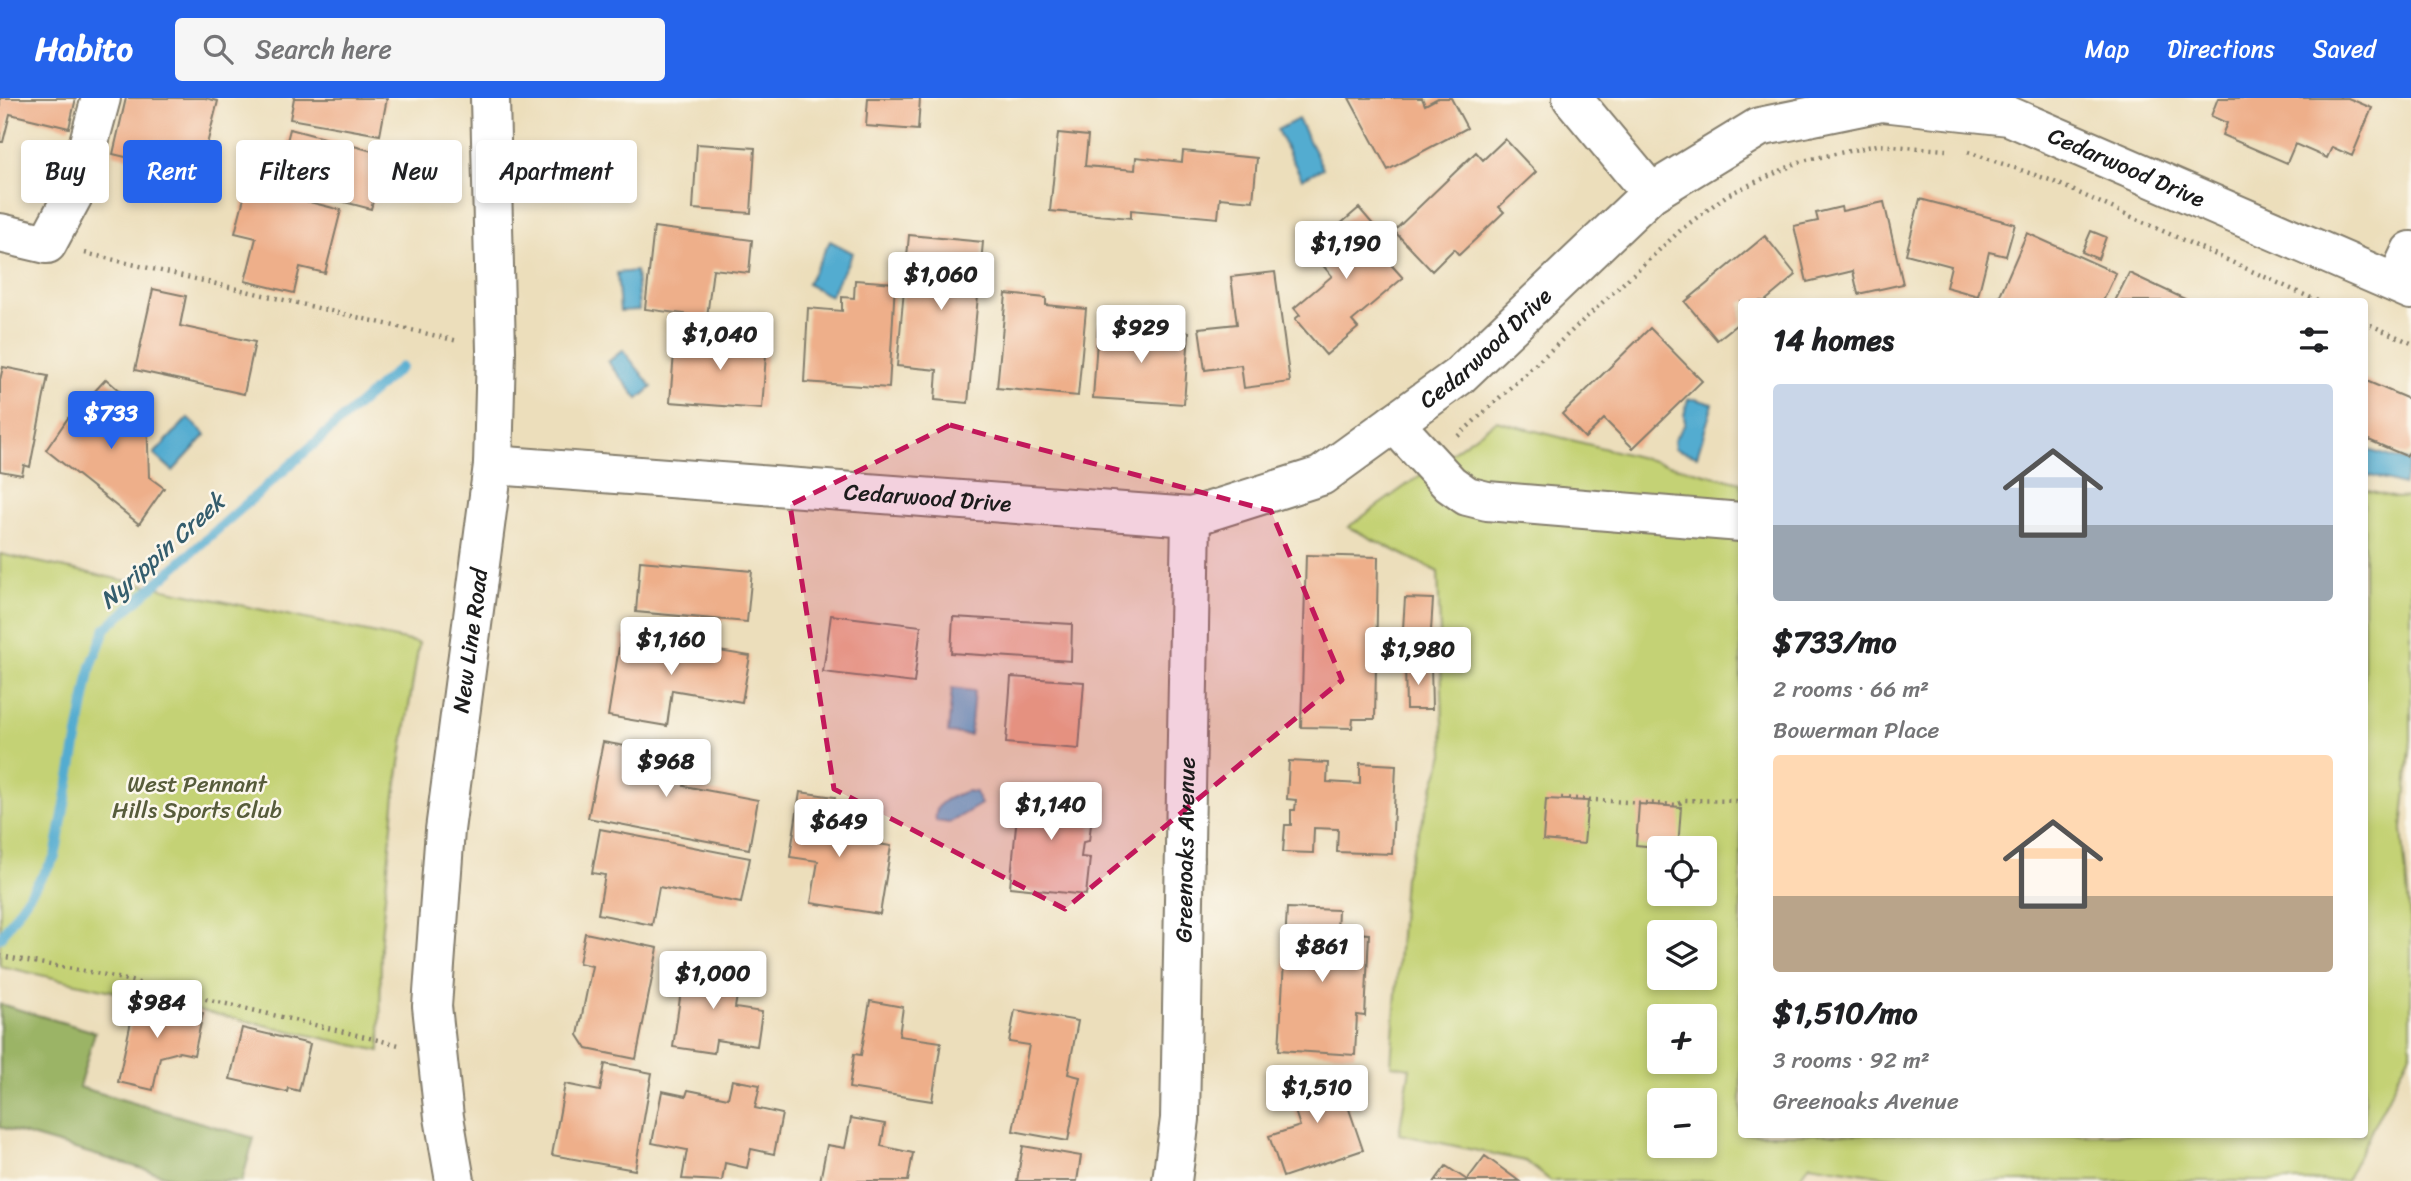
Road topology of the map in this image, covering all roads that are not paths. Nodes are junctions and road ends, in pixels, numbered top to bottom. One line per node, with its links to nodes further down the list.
1 (101, 98): 5 (street)
2 (490, 98): 8 (street, New Line Road)
3 (1572, 98): 4 (street)
4 (1651, 193): 6 (street, Cedarwood Drive); 7 (street, Cedarwood Drive)
5 (0, 233)
6 (2406, 275)
7 (1394, 423): 9 (street, Cedarwood Drive); 10 (street)
8 (493, 465): 9 (street, Cedarwood Drive); 11 (street, New Line Road)
9 (1191, 517): 12 (street, Greenoaks Avenue)
10 (1738, 522)
11 (455, 1181)
12 (1172, 1181)

